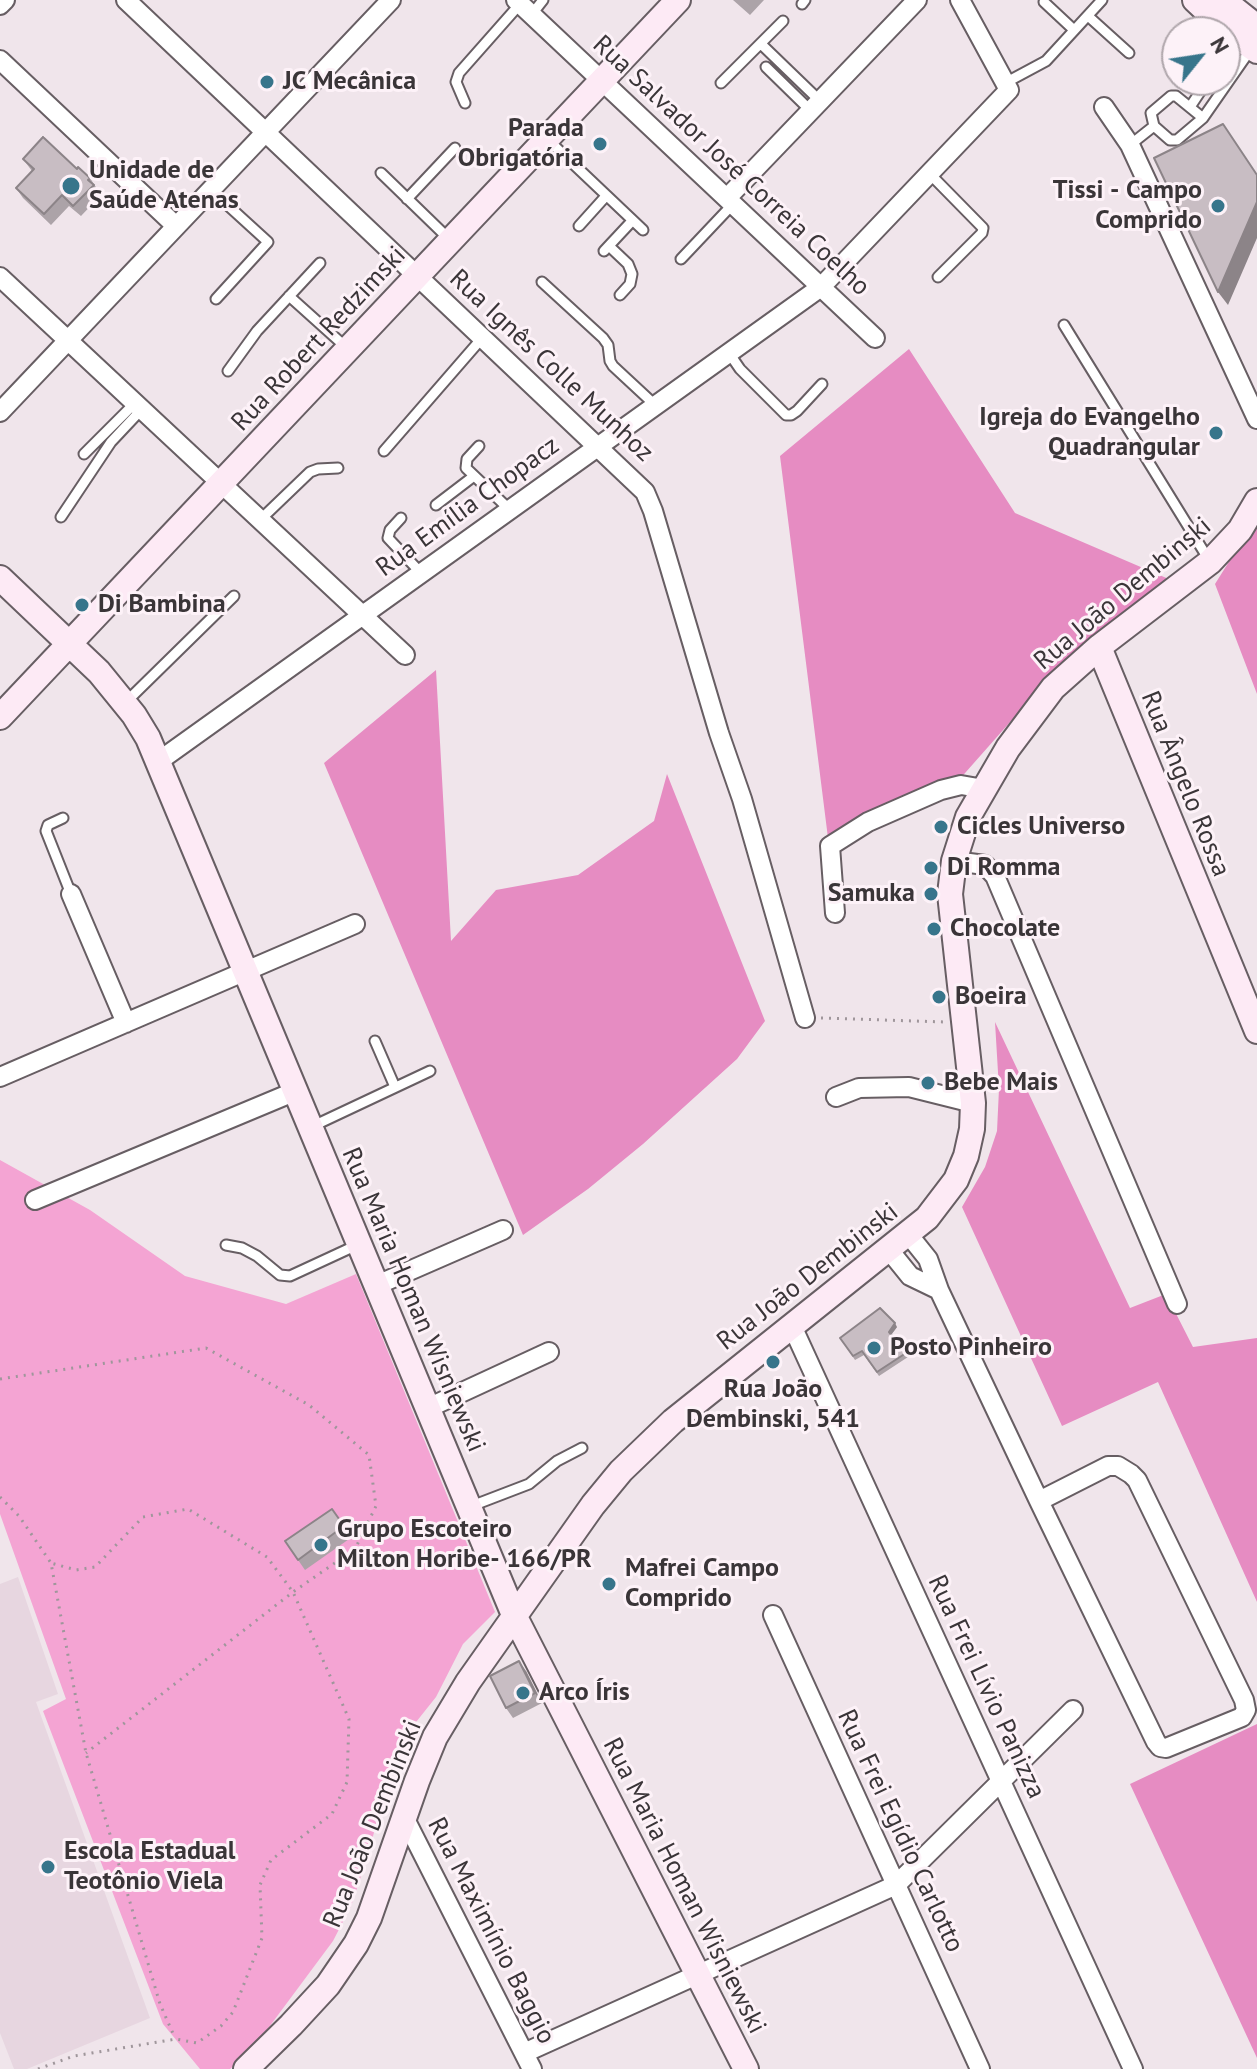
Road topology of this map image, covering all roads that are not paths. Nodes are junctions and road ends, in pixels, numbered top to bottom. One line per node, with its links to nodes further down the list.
1 (5, 0): 11 (street)
2 (126, 0): 31 (street, Rua Ignês Colle Munhoz)
3 (391, 0): 31 (street)
4 (678, 0): 21 (street, Rua Robert Redzimski)
5 (917, 0): 26 (street)
6 (960, 0): 23 (street)
7 (1102, 0): 13 (lane)
8 (1195, 0): 17 (street)
9 (1223, 0): 17 (street)
10 (1044, 2): 15 (lane)
11 (0, 5)
12 (528, 5): 21 (street, Rua Salvador José Correia Coelho); 25 (lane)
13 (1088, 16): 15 (lane); 18 (lane)
14 (783, 21): 16 (lane)
15 (1074, 30): 23 (lane)
16 (761, 44): 22 (lane); 26 (lane)
17 (1246, 44): 29 (lane)
18 (1129, 53)
19 (0, 60): 42 (street)
20 (766, 67): 26 (lane)
21 (602, 81): 32 (street, Rua Robert Redzimski); 40 (street, Rua Salvador José Correia Coelho)
22 (721, 83)
23 (1007, 87): 36 (street, Rua Emília Chopacz)
24 (1197, 96): 28 (lane)
25 (465, 103)
26 (816, 106): 40 (street)
27 (1104, 107): 33 (street)
28 (1190, 107): 29 (lane); 30 (lane)
29 (1203, 118): 30 (lane)
30 (1154, 126): 33 (lane)
31 (266, 132): 37 (street); 48 (street, Rua Ignês Colle Munhoz)
32 (547, 139): 38 (lane); 45 (street, Rua Robert Redzimski)
33 (1130, 145): 67 (street)
34 (455, 148): 39 (lane)
35 (381, 173): 39 (lane)
36 (929, 173): 50 (lane); 52 (street, Rua Emília Chopacz)
37 (211, 190): 42 (street); 55 (lane)
38 (606, 196): 41 (lane); 43 (lane)
39 (407, 199): 45 (lane)
40 (730, 201): 46 (lane); 52 (street, Rua Salvador José Correia Coelho)
41 (632, 221): 44 (lane); 53 (lane)
42 (176, 226): 59 (street)
43 (579, 226)
44 (643, 230)
45 (451, 240): 48 (street, Rua Robert Redzimski)
46 (681, 259)
47 (320, 263): 54 (lane)
48 (418, 275): 57 (street, Rua Ignês Colle Munhoz); 60 (street, Rua Robert Redzimski)
49 (0, 277): 59 (street)
50 (938, 277)
51 (542, 282): 64 (lane)
52 (821, 287): 58 (street, Rua Salvador José Correia Coelho); 61 (street, Rua Emília Chopacz)
53 (620, 295)
54 (289, 296): 60 (lane); 62 (lane)
55 (216, 299)
56 (1064, 325): 81 (lane)
57 (483, 337): 69 (street, Rua Ignês Colle Munhoz); 70 (lane)
58 (875, 338)
59 (68, 340): 65 (street); 66 (street)
60 (348, 349): 74 (street, Rua Robert Redzimski)
61 (729, 353): 63 (lane); 64 (street, Rua Emília Chopacz)
62 (228, 371)
63 (822, 384)
64 (655, 405): 69 (street, Rua Emília Chopacz)
65 (138, 406): 71 (lane); 74 (street); 78 (lane)
66 (0, 412)
67 (1257, 419)
68 (479, 446): 73 (lane)
69 (599, 446): 77 (street, Rua Emília Chopacz); 99 (street, Rua Ignês Colle Munhoz)
70 (384, 451)
71 (84, 454)
72 (338, 468): 80 (lane)
73 (474, 476): 75 (lane); 77 (lane)
74 (221, 483): 80 (street); 86 (street, Rua Robert Redzimski)
75 (436, 505)
76 (1256, 507): 81 (street, Rua João Dembinski)
77 (510, 510): 82 (street, Rua Emília Chopacz)
78 (61, 517)
79 (401, 518): 82 (lane)
80 (260, 520): 85 (street)
81 (1210, 562): 87 (street, Rua João Dembinski)
82 (421, 573): 85 (street, Rua Emília Chopacz)
83 (0, 578): 86 (street, Rua Maria Homan Wisniewski)
84 (234, 596): 89 (lane)
85 (362, 615): 88 (street); 91 (street, Rua Emília Chopacz)
86 (69, 643): 89 (street, Rua Maria Homan Wisniewski); 90 (street, Rua Robert Redzimski)
87 (1099, 647): 92 (street, Rua João Dembinski); 101 (street, Rua Ângelo Rossa)
88 (405, 655)
89 (124, 703): 91 (street, Rua Maria Homan Wisniewski)
90 (0, 717)
91 (159, 761): 98 (street, Rua Maria Homan Wisniewski)
92 (984, 789): 94 (street, Rua João Dembinski); 96 (street)
93 (63, 818): 95 (lane)
94 (954, 861): 108 (street, Rua João Dembinski); 118 (street)
95 (71, 894): 100 (street)
96 (835, 913)
97 (355, 924): 98 (street)
98 (246, 971): 100 (street); 106 (street, Rua Maria Homan Wisniewski)
99 (805, 1018)
100 (126, 1023): 104 (street)
101 (1257, 1031)
102 (375, 1041): 105 (lane)
103 (430, 1071): 105 (lane)
104 (0, 1077)
105 (395, 1087): 109 (lane)
106 (296, 1091): 109 (street, Rua Maria Homan Wisniewski); 110 (street)
107 (836, 1097): 108 (street)
108 (973, 1103): 112 (street, Rua João Dembinski)
109 (311, 1127): 113 (street, Rua Maria Homan Wisniewski)
110 (35, 1200)
111 (503, 1230): 116 (street)
112 (908, 1234): 115 (street, Rua João Dembinski); 117 (street)
113 (360, 1244): 114 (lane); 116 (street, Rua Maria Homan Wisniewski)
114 (226, 1245)
115 (889, 1250): 117 (street); 119 (street, Rua João Dembinski)
116 (377, 1285): 121 (street, Rua Maria Homan Wisniewski)
117 (939, 1290): 123 (street)
118 (1177, 1304)
119 (792, 1326): 125 (street, Rua João Dembinski); 128 (street, Rua Frei Lívio Panizza)
120 (549, 1352): 121 (street)
121 (428, 1408): 124 (street, Rua Maria Homan Wisniewski)
122 (582, 1448): 124 (lane)
123 (1039, 1501): 123 (street)
124 (469, 1507): 125 (street, Rua Maria Homan Wisniewski)
125 (514, 1615): 129 (street, Rua João Dembinski); 131 (street, Rua Maria Homan Wisniewski)
126 (773, 1615): 130 (street, Rua Frei Egídio Carlotto)
127 (1073, 1710): 128 (street)
128 (1001, 1781): 130 (street); 136 (street, Rua Frei Lívio Panizza)
129 (404, 1817): 132 (street, Rua Maximínio Baggio); 133 (street, Rua João Dembinski)
130 (896, 1885): 131 (street); 135 (street, Rua Frei Egídio Carlotto)
131 (698, 1974): 132 (street); 134 (street, Rua Maria Homan Wisniewski)
132 (528, 2061)
133 (246, 2069)
134 (746, 2069)
135 (980, 2069)
136 (1133, 2069)

